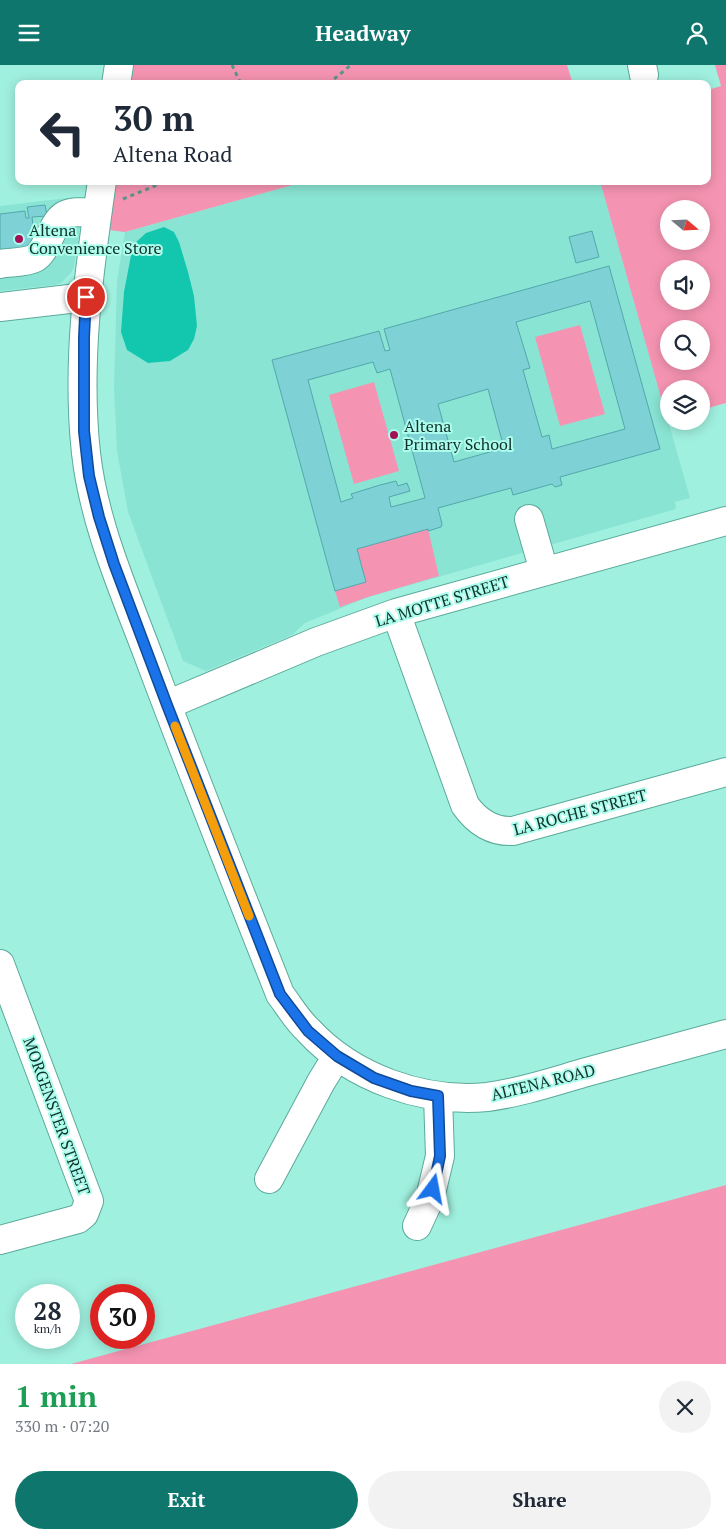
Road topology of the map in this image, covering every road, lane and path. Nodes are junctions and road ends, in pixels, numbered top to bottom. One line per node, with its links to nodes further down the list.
1 (119, 65): 4 (street)
2 (232, 65): 5 (path)
3 (351, 65): 6 (path)
4 (117, 80)
5 (239, 80)
6 (333, 80)
7 (101, 185): 9 (street, ALTENA ROAD)
8 (157, 185): 9 (path)
9 (98, 212): 10 (street); 11 (street, ALTENA ROAD)
10 (0, 264)
11 (86, 297): 12 (street); 17 (street, ALTENA ROAD)
12 (0, 307)
13 (529, 519): 15 (street)
14 (726, 521): 15 (street, LA MOTTE STREET)
15 (544, 571): 16 (street, LA MOTTE STREET)
16 (396, 613): 17 (street, LA MOTTE STREET); 18 (street, LA ROCHE STREET)
17 (167, 705): 21 (street, ALTENA ROAD)
18 (726, 772)
19 (0, 964): 25 (street, MORGENSTER STREET)
20 (726, 1034): 22 (street, ALTENA ROAD)
21 (337, 1056): 22 (street, ALTENA ROAD); 23 (street)
22 (438, 1096): 24 (street)
23 (269, 1179)
24 (417, 1226)
25 (0, 1240)

